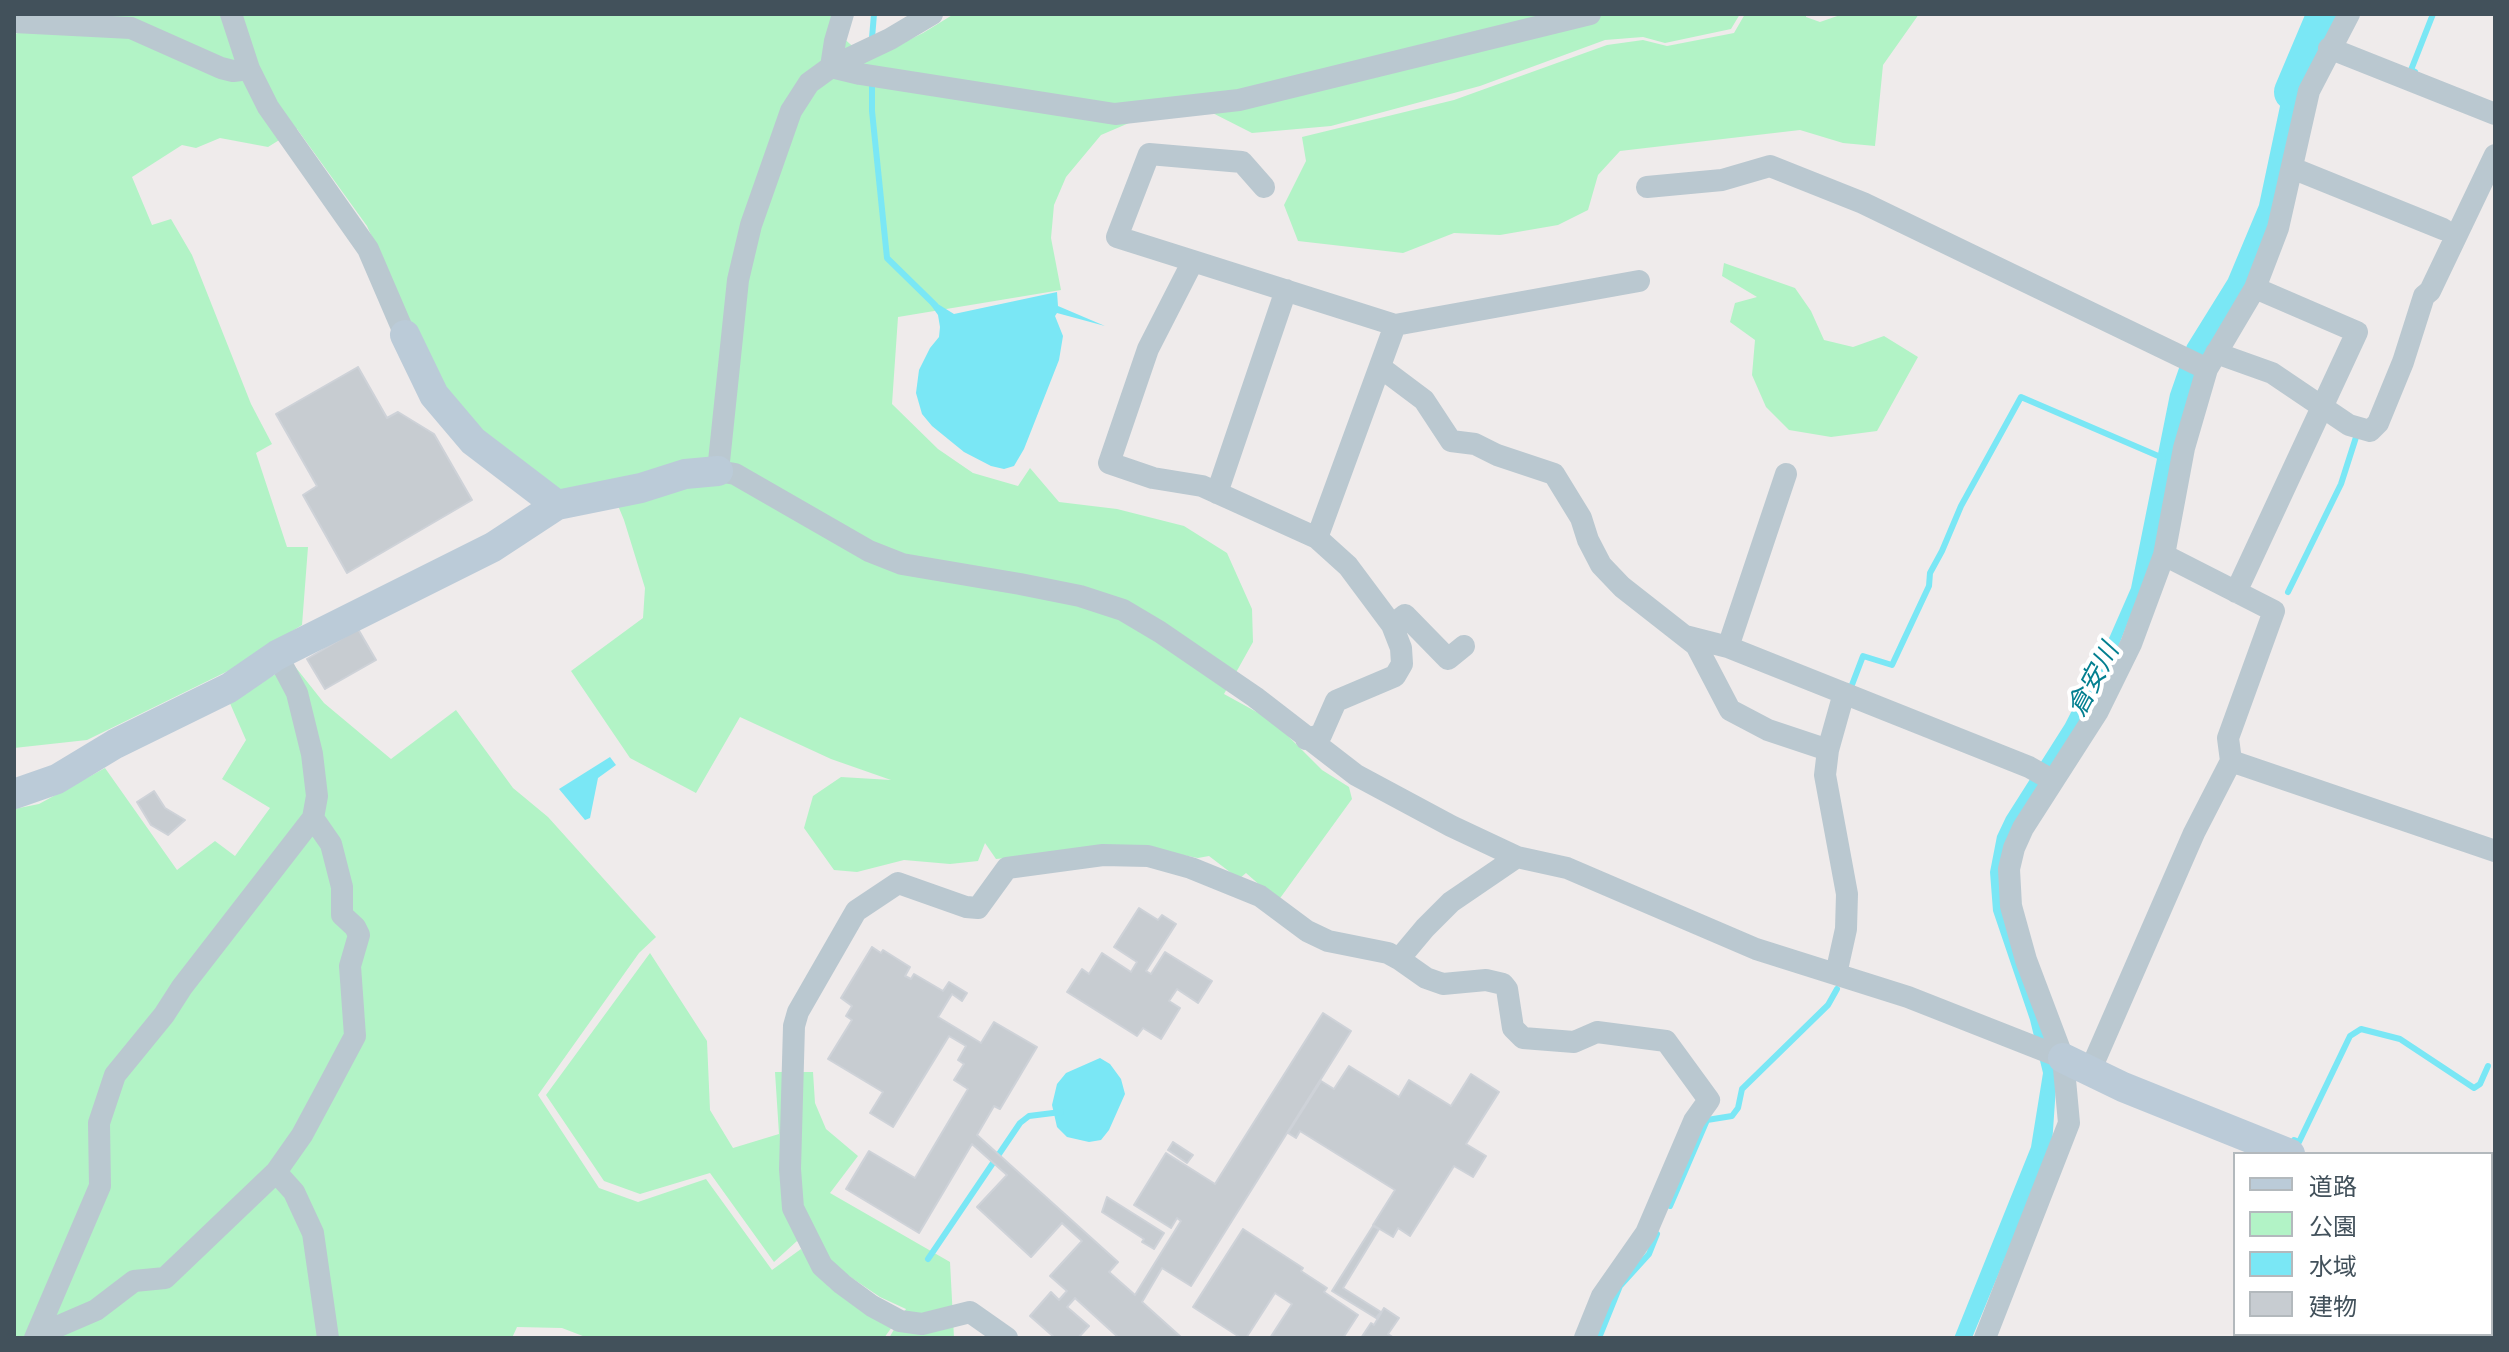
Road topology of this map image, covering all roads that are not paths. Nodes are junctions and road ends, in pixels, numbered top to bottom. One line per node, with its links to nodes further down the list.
1 (231, 14): 9 (street)
2 (843, 14): 8 (street)
3 (932, 14): 8 (street)
4 (1590, 14): 8 (street)
5 (2349, 14): 7 (street)
6 (14, 22): 9 (street)
7 (2329, 48): 10 (street); 12 (street)
8 (831, 67): 25 (street)
9 (249, 69): 21 (street)
10 (2495, 114)
11 (2495, 155): 24 (street)
12 (2292, 168): 15 (street); 18 (street)
13 (1264, 187): 16 (street)
14 (1647, 187): 22 (street)
15 (2443, 229)
16 (1193, 261): 19 (street); 27 (street)
17 (1639, 281): 20 (street)
18 (2255, 288): 22 (street); 24 (street)
19 (1286, 290): 20 (street); 27 (street)
20 (1395, 325): 23 (street)
21 (405, 335): 28 (street)
22 (2201, 361): 24 (street); 30 (street)
23 (1380, 367): 29 (street); 33 (street)
24 (2322, 405): 31 (street)
25 (718, 471): 28 (street); 38 (street)
26 (1786, 474): 35 (street)
27 (1217, 493): 29 (street)
28 (557, 505): 36 (street)
29 (1317, 538): 32 (street)
30 (2164, 555): 31 (street); 41 (street)
31 (2236, 592): 40 (street)
32 (1392, 625): 34 (street); 38 (street)
33 (1683, 636): 35 (street); 39 (street)
34 (1464, 646)
35 (1728, 647): 37 (street)
36 (277, 655): 42 (street); 43 (street)
37 (1847, 694): 39 (street); 41 (street)
38 (1306, 739): 45 (street)
39 (1828, 750): 47 (street)
40 (2231, 761): 44 (street); 48 (street)
41 (2045, 776): 48 (street)
42 (14, 794)
43 (313, 818): 50 (street); 51 (street)
44 (2495, 851)
45 (1517, 857): 46 (street); 47 (street)
46 (1399, 959): 53 (street); 54 (street)
47 (1836, 974): 48 (street)
48 (2060, 1057): 49 (street); 55 (street)
49 (2285, 1152)
50 (276, 1172): 51 (street); 52 (street)
51 (36, 1336)
52 (328, 1338)
53 (1007, 1338)
54 (1585, 1338)
55 (1985, 1338)

